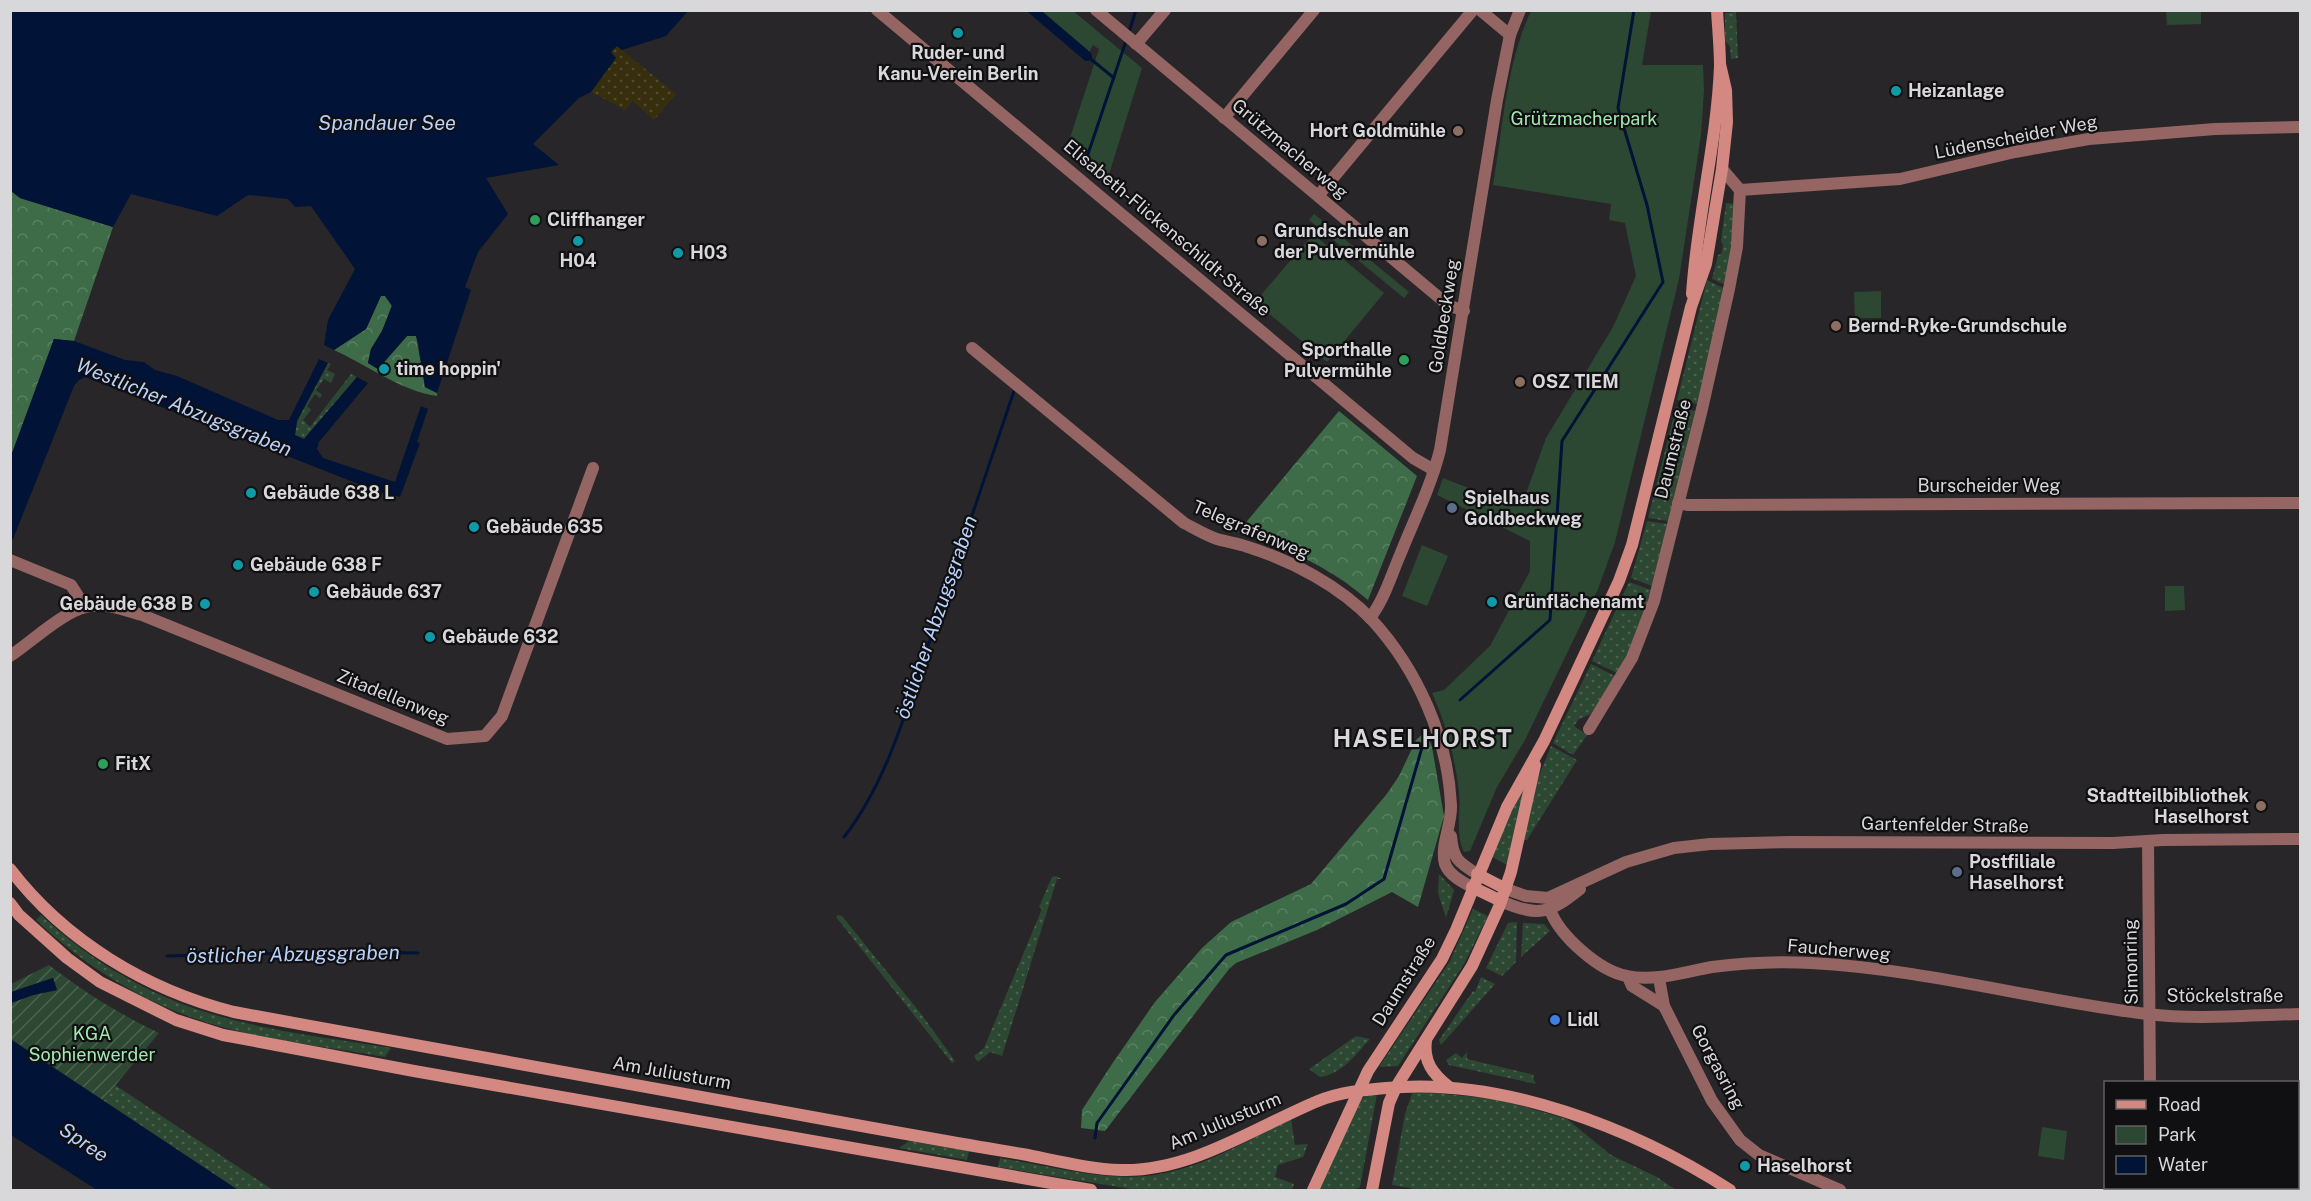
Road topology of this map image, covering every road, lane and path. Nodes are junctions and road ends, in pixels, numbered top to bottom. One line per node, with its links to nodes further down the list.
1 (878, 10): 23 (street, Elisabeth-Flickenschildt-Straße)
2 (1096, 10): 12 (street, Grützmacherweg)
3 (1165, 10): 12 (street)
4 (1314, 10): 14 (street)
5 (1473, 10): 18 (street)
6 (1480, 10): 10 (street)
7 (1520, 10): 10 (street, Goldbeckweg)
8 (1712, 10): 11 (main road, Daumstraße)
9 (1717, 10): 11 (main road, Daumstraße)
10 (1510, 35): 20 (street, Goldbeckweg)
11 (1718, 35): 13 (main road, Daumstraße)
12 (1133, 42): 14 (street, Grützmacherweg)
13 (1720, 64): 16 (main road, Daumstraße); 19 (main road, Daumstraße)
14 (1224, 118): 18 (street, Grützmacherweg)
15 (2301, 127): 17 (street, Lüdenscheider Weg)
16 (1722, 169): 17 (street); 19 (main road, Daumstraße)
17 (1740, 190): 24 (street, Daumstraße)
18 (1318, 196): 20 (street, Grützmacherweg)
19 (1691, 307): 31 (main road, Daumstraße)
20 (1464, 311): 23 (street, Goldbeckweg)
21 (972, 348): 28 (street, Telegrafenweg)
22 (592, 468): 27 (street, Zitadellenweg)
23 (1434, 470): 28 (street, Goldbeckweg)
24 (1678, 503): 25 (street, Burscheider Weg); 30 (street, Daumstraße)
25 (2301, 503)
26 (10, 560): 27 (street)
27 (85, 607): 29 (street, Zitadellenweg)
28 (1370, 618): 32 (street, Telegrafenweg)
29 (10, 656)
30 (1589, 729)
31 (1540, 747): 36 (main road, Daumstraße); 39 (main road, Daumstraße)
32 (1450, 825): 36 (street, Telegrafenweg); 38 (street, Telegrafenweg)
33 (2301, 839): 34 (street, Gartenfelder Straße)
34 (2148, 841): 37 (street, Gartenfelder Straße); 46 (street, Simonring)
35 (10, 869): 53 (main road, Am Juliusturm)
36 (1478, 874): 38 (main road, Daumstraße); 39 (main road)
37 (1595, 876): 39 (street, Gartenfelder Straße); 42 (street, Gartenfelder Straße)
38 (1472, 887): 40 (main road); 52 (main road, Daumstraße)
39 (1506, 889): 40 (main road, Daumstraße)
40 (1502, 901): 42 (street); 48 (main road, Daumstraße)
41 (10, 903): 54 (main road)
42 (1550, 910): 43 (street, Faucherweg)
43 (1628, 977): 44 (street, Faucherweg); 45 (street)
44 (1659, 978): 45 (street, Gorgasring); 46 (street, Faucherweg)
45 (1664, 1006): 59 (street, Gorgasring)
46 (2150, 1014): 47 (street, Stöckelstraße); 49 (street, Simonring)
47 (2301, 1014)
48 (1426, 1036): 50 (main road, Daumstraße); 51 (main road)
49 (2150, 1081)
50 (1396, 1087): 51 (main road, Am Juliusturm); 52 (main road, Am Juliusturm); 57 (main road, Daumstraße)
51 (1449, 1087): 58 (main road, Am Juliusturm)
52 (1358, 1090): 53 (main road, Am Juliusturm); 56 (main road, Daumstraße)
53 (990, 1149): 54 (main road)
54 (986, 1172): 55 (main road)
55 (1091, 1191)
56 (1313, 1191)
57 (1372, 1191)
58 (1730, 1191)
59 (1840, 1191)

